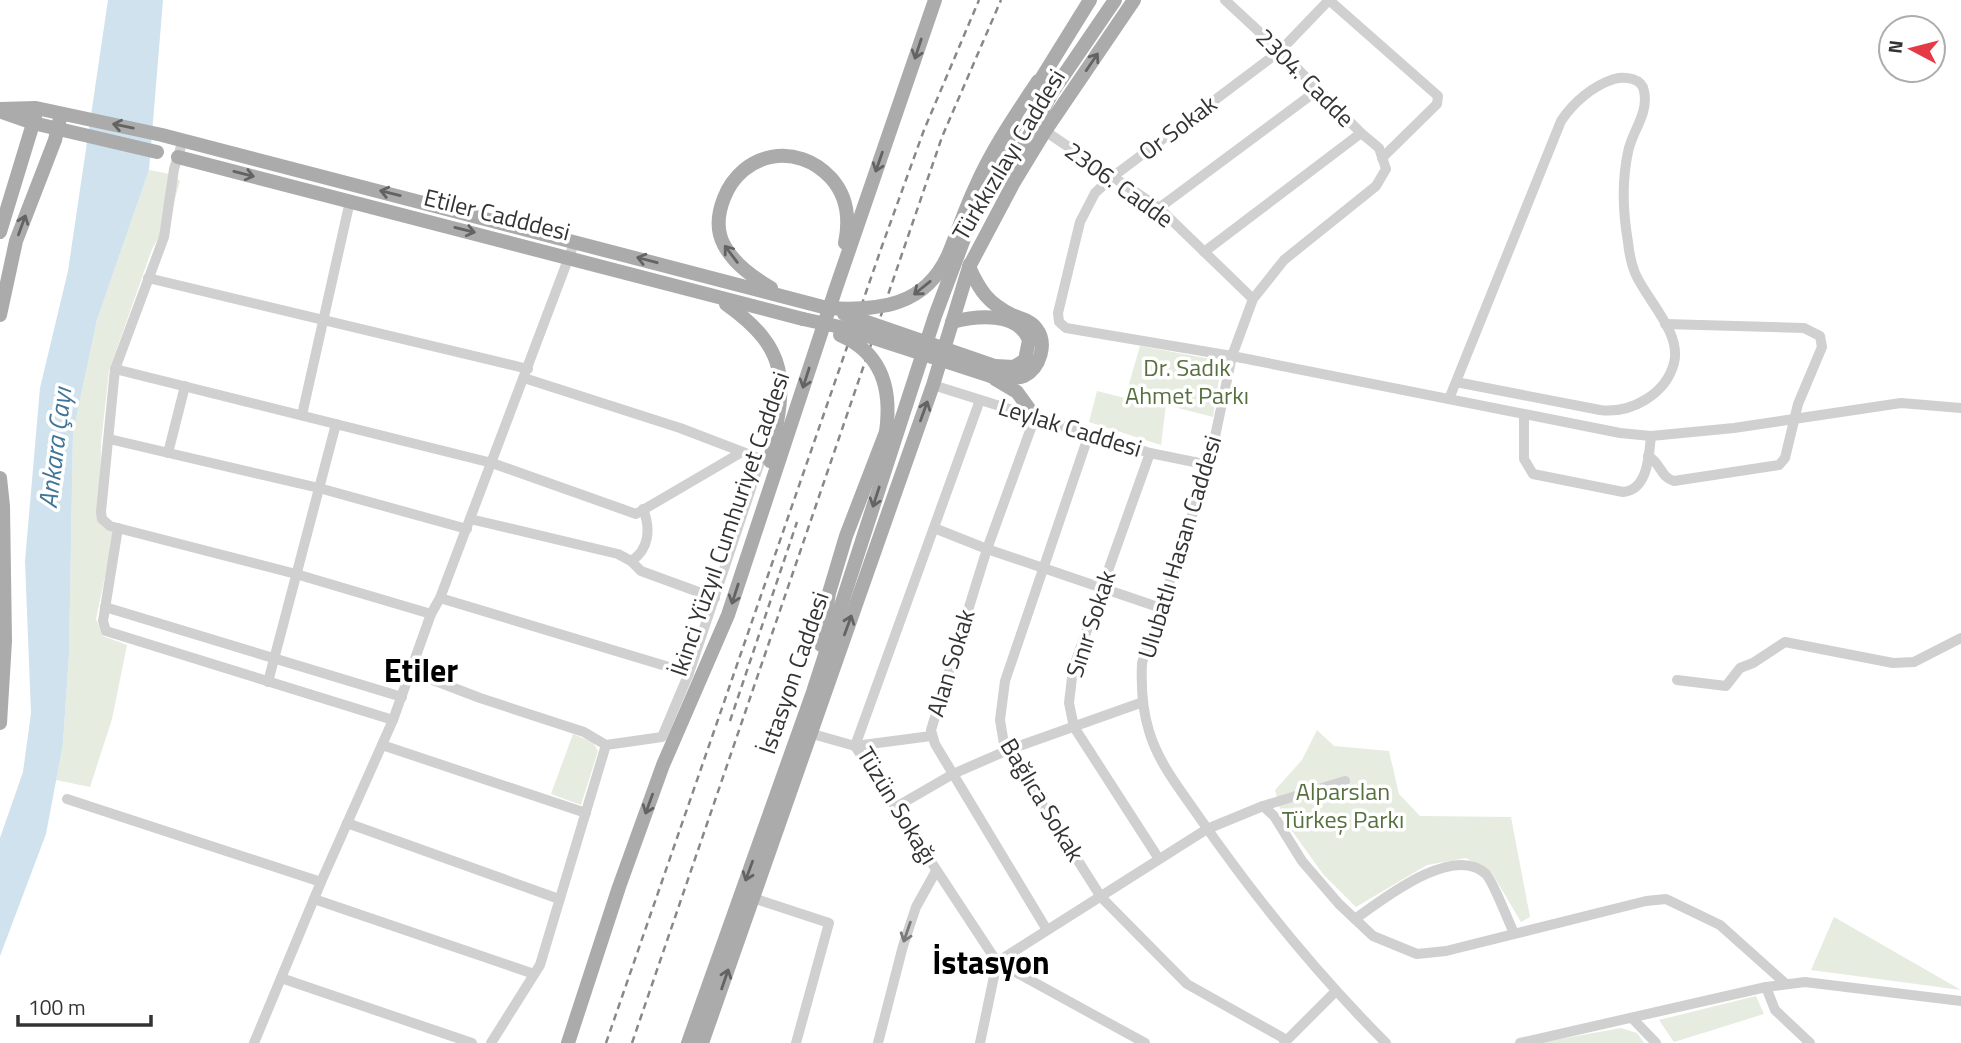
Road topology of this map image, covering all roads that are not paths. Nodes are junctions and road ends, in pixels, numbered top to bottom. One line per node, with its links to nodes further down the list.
1 (935, 0): 29 (main road, İkinci Yüzyıl Cumhuriyet Caddesi, one-way to 29)
2 (1090, 0): 8 (main road, Türkkızılayı Caddesi)
3 (1115, 0): 27 (main road)
4 (1134, 0): 13 (main road, Türkkızılayı Caddesi, one-way to 4)
5 (1225, 0): 7 (street, 2304. Cadde)
6 (1329, 0): 7 (street, Or Sokak); 19 (street)
7 (1280, 51): 9 (street, 2304. Cadde); 20 (street, Or Sokak)
8 (1038, 81): 33 (main road, one-way to 33, bridge); 35 (main road, Türkkızılayı Caddesi)
9 (1319, 89): 14 (street, 2304. Cadde); 22 (street)
10 (1, 111): 11 (main road); 16 (main road)
11 (35, 116): 12 (main road); 16 (main road)
12 (59, 121): 15 (main road, one-way to 12); 17 (main road); 34 (main road, one-way to 12)
13 (1045, 131): 20 (street, 2306. Cadde); 27 (main road, Türkkızılayı Caddesi)
14 (1360, 133): 19 (street, 2304. Cadde); 25 (street)
15 (183, 140): 18 (street); 24 (main road, one-way to 15)
16 (25, 152): 23 (main road)
17 (157, 152)
18 (178, 157): 21 (main road, Etiler Cadddesi, one-way to 21); 28 (street)
19 (1382, 158): 32 (street, Ulubatlı Hasan Caddesi)
20 (1111, 178): 22 (street, 2306. Cadde); 40 (street, Or Sokak)
21 (350, 201): 26 (main road, Etiler Cadddesi, one-way to 26); 37 (street)
22 (1159, 208): 25 (street, 2306. Cadde)
23 (0, 232)
24 (575, 241): 26 (street); 30 (main road, one-way to 24)
25 (1204, 251): 32 (street, 2306. Cadde)
26 (571, 257): 31 (main road, Etiler Cadddesi); 43 (street)
27 (969, 267): 38 (main road, Türkkızılayı Caddesi); 42 (main road)
28 (148, 278): 37 (street); 41 (street)
29 (836, 288): 30 (main road, one-way to 29); 66 (main road, İkinci Yüzyıl Cumhuriyet Caddesi, one-way to 66)
30 (784, 296): 33 (main road)
31 (719, 299): 36 (main road, Etiler Cadddesi); 66 (main road)
32 (1253, 299): 40 (street, Ulubatlı Hasan Caddesi)
33 (827, 308): 42 (main road, bridge)
34 (0, 315)
35 (935, 316): 87 (main road, İstasyon Caddesi, one-way to 87)
36 (803, 319): 42 (main road, bridge); 87 (main road, bridge)
37 (324, 320): 43 (street); 50 (street)
38 (952, 322): 42 (main road); 45 (main road, Türkkızılayı Caddesi)
39 (1665, 324): 44 (street); 44 (street); 53 (street)
40 (1232, 356): 47 (street); 63 (street, Ulubatlı Hasan Caddesi)
41 (115, 369): 46 (street); 57 (street)
42 (993, 371): 52 (main road)
43 (526, 374): 58 (street); 62 (street)
44 (1456, 382): 47 (street)
45 (933, 385): 48 (street, Leylak Caddesi); 93 (main road, İstasyon Caddesi, one-way to 45)
46 (186, 386): 50 (street); 59 (street)
47 (1449, 399): 51 (street)
48 (980, 400): 52 (street, Leylak Caddesi); 70 (street, Tüzün Sokağı)
49 (1961, 408): 53 (street)
50 (302, 415): 54 (street)
51 (1524, 415): 56 (street); 61 (street)
52 (1035, 417): 55 (street, Leylak Caddesi); 71 (street, Alan Sokak)
53 (1794, 419): 56 (street); 61 (street)
54 (336, 424): 62 (street); 65 (street)
55 (1089, 434): 60 (street, Leylak Caddesi); 73 (street, Bağlıca Sokak)
56 (1651, 436): 61 (street)
57 (109, 439): 59 (street); 69 (street)
58 (743, 452): 67 (street); 77 (street)
59 (167, 453): 65 (street)
60 (1150, 453): 63 (street, Leylak Caddesi); 75 (street, Sınır Sokak)
61 (1648, 456)
62 (492, 463): 67 (street); 68 (street)
63 (1209, 465): 79 (street, Ulubatlı Hasan Caddesi)
64 (0, 478): 91 (main road)
65 (319, 488): 68 (street); 74 (street)
66 (764, 504): 129 (main road, İkinci Yüzyıl Cumhuriyet Caddesi, one-way to 129)
67 (643, 509): 72 (street)
68 (468, 524): 72 (street); 76 (street)
69 (118, 528): 74 (street); 78 (street)
70 (934, 528): 71 (street); 97 (street, Tüzün Sokağı)
71 (987, 549): 73 (street); 94 (street, Alan Sokak)
72 (631, 561): 77 (street)
73 (1043, 568): 75 (street); 98 (street, Bağlıca Sokak)
74 (296, 574): 80 (street); 82 (street)
75 (1102, 588): 79 (street); 92 (street, Sınır Sokak)
76 (440, 598): 80 (street); 84 (street)
77 (715, 598): 84 (street)
78 (105, 607): 82 (street); 86 (street)
79 (1161, 608): 89 (street, Ulubatlı Hasan Caddesi)
80 (431, 614): 83 (street)
81 (1961, 638): 85 (street)
82 (274, 658): 86 (street); 88 (street)
83 (412, 672): 88 (street); 96 (street)
84 (689, 673): 96 (street)
85 (1677, 680)
86 (268, 682): 90 (street)
87 (813, 692): 130 (main road, İstasyon Caddesi, one-way to 130)
88 (402, 697): 90 (street)
89 (1143, 702): 92 (street); 106 (street, Ulubatlı Hasan Caddesi)
90 (393, 720): 95 (street)
91 (0, 723)
92 (1074, 727): 98 (street); 107 (street, Sınır Sokak)
93 (809, 733): 97 (street); 111 (main road, İstasyon Caddesi)
94 (931, 736): 97 (street); 99 (street, Alan Sokak)
95 (382, 745): 104 (street); 105 (street)
96 (606, 745): 104 (street)
97 (855, 746): 103 (street, Tüzün Sokağı)
98 (1008, 750): 99 (street); 110 (street, Bağlıca Sokak)
99 (953, 774): 103 (street); 115 (street, Alan Sokak)
100 (1345, 781): 102 (street)
101 (67, 799): 109 (street)
102 (1263, 806): 106 (street); 114 (street)
103 (896, 807): 108 (street, Tüzün Sokağı)
104 (586, 813): 113 (street)
105 (347, 823): 109 (street); 113 (street)
106 (1207, 829): 107 (street); 122 (street, Ulubatlı Hasan Caddesi)
107 (1159, 859): 110 (street)
108 (936, 870): 117 (street, Tüzün Sokağı); 133 (street, one-way to 133)
109 (321, 882): 112 (street)
110 (1101, 897): 115 (street); 125 (street, Bağlıca Sokak)
111 (752, 898): 131 (main road, İstasyon Caddesi, one-way to 111); 132 (street)
112 (314, 899): 118 (street); 119 (street)
113 (559, 899): 118 (street)
114 (1355, 919): 116 (street); 116 (street)
115 (1047, 930): 117 (street)
116 (1514, 933): 120 (street)
117 (997, 962): 134 (street); 135 (street, Tüzün Sokağı)
118 (534, 974): 128 (street)
119 (281, 978): 126 (street); 127 (street)
120 (1786, 984): 121 (street); 123 (street)
121 (1766, 987): 124 (street); 139 (street)
122 (1335, 992): 125 (street); 136 (street, Ulubatlı Hasan Caddesi)
123 (1961, 1001)
124 (1632, 1018): 137 (street); 138 (street)
125 (1284, 1041)
126 (254, 1043)
127 (472, 1043)
128 (491, 1043)
129 (568, 1043)
130 (688, 1043)
131 (702, 1043)
132 (796, 1043)
133 (878, 1043)
134 (980, 1043)
135 (1145, 1043)
136 (1386, 1043)
137 (1520, 1043)
138 (1656, 1043)
139 (1810, 1043)

